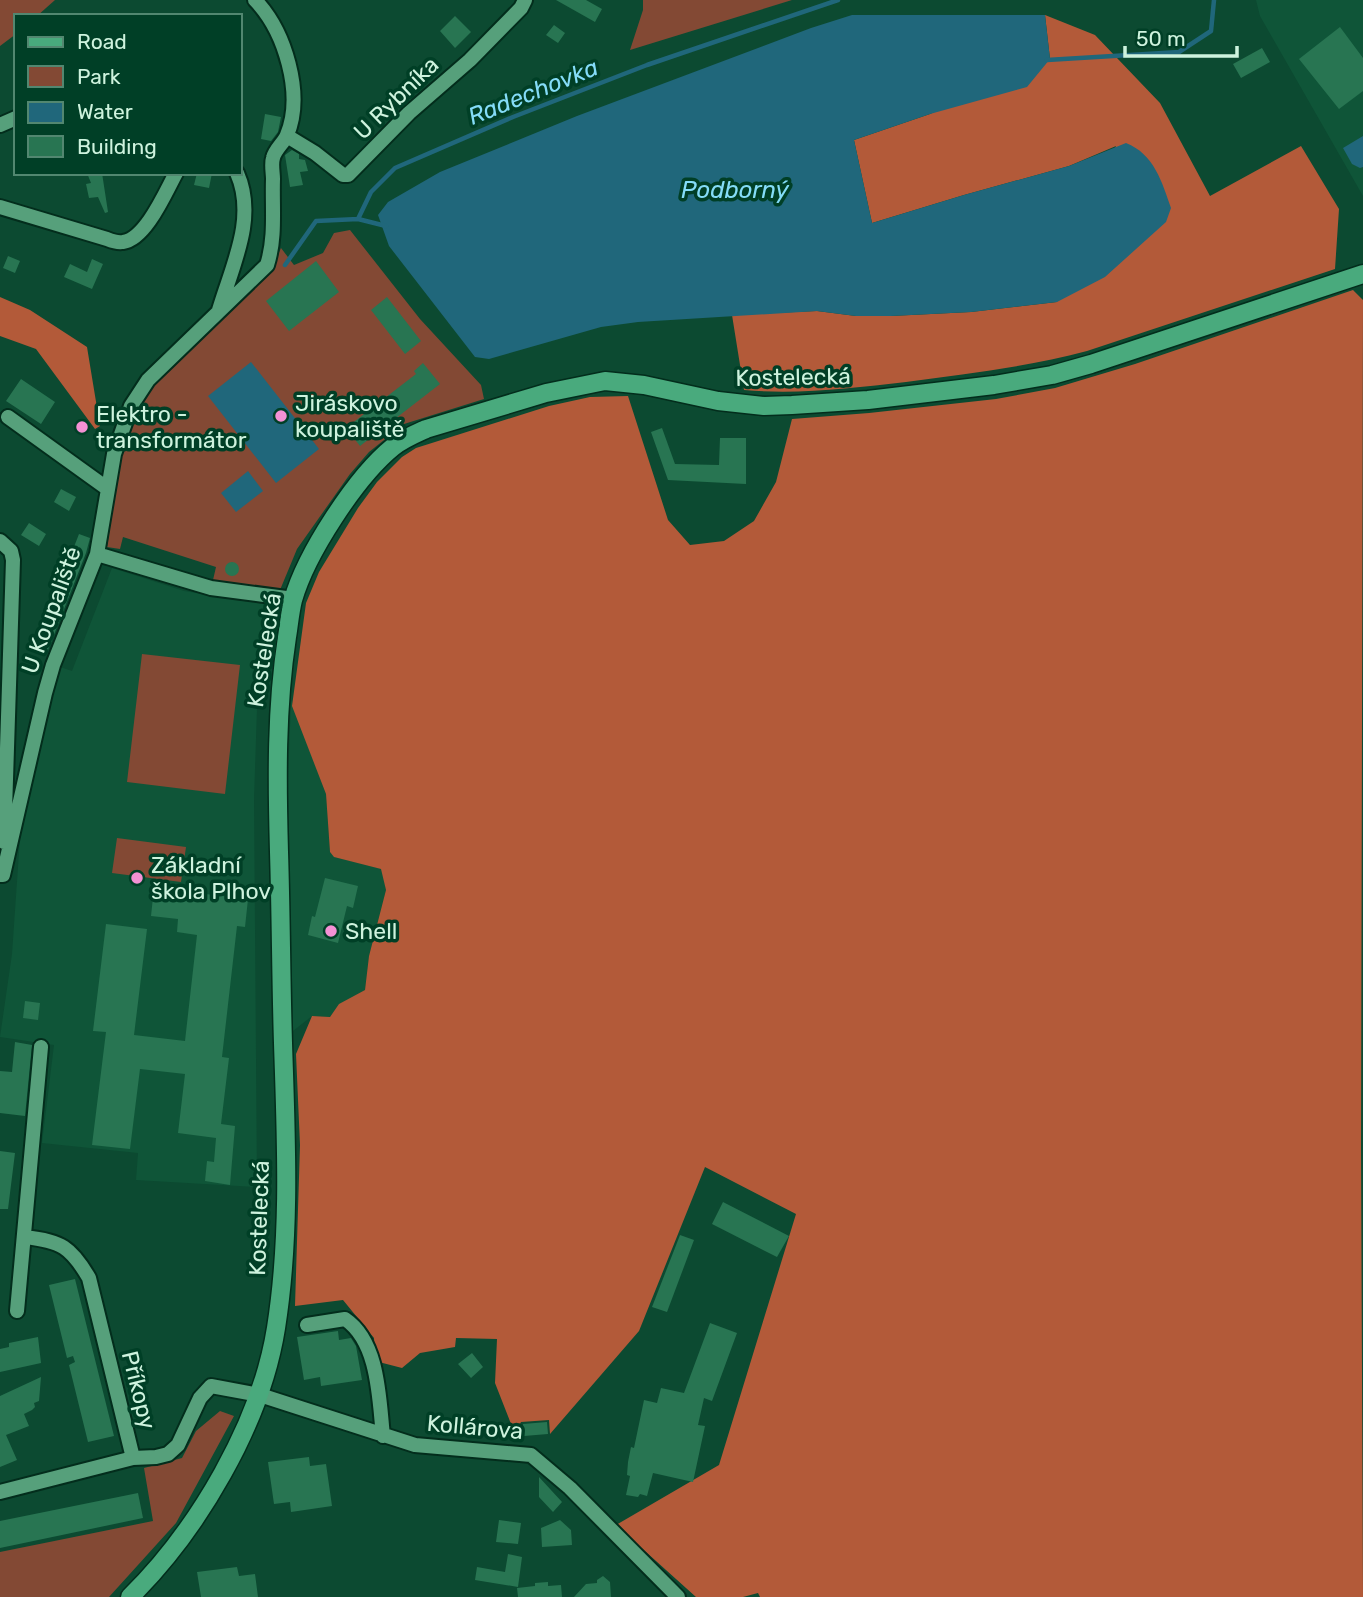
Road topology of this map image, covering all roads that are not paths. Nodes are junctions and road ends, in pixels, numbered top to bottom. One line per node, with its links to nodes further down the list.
1 (255, 0): 3 (street, U Koupaliště)
2 (525, 0): 3 (street, U Rybníka)
3 (287, 136): 8 (street, U Koupaliště)
4 (175, 175): 6 (street)
5 (238, 175): 8 (street)
6 (0, 207)
7 (1363, 274): 13 (main road, Kostelecká)
8 (218, 311): 10 (street, U Koupaliště)
9 (8, 417): 10 (street)
10 (108, 489): 12 (street, U Koupaliště)
11 (0, 541): 14 (street)
12 (97, 554): 13 (street); 14 (street, U Koupaliště)
13 (294, 599): 19 (main road, Kostelecká)
14 (1, 878)
15 (41, 1047): 16 (street)
16 (25, 1237): 17 (street); 21 (street, Příkopy)
17 (17, 1311)
18 (307, 1325): 20 (street)
19 (260, 1395): 20 (street, Kollárova); 21 (street, Kollárova); 23 (main road, Kostelecká)
20 (383, 1436): 24 (street, Kollárova)
21 (133, 1458): 22 (street, Příkopy)
22 (0, 1492)
23 (130, 1597)
24 (678, 1597)

